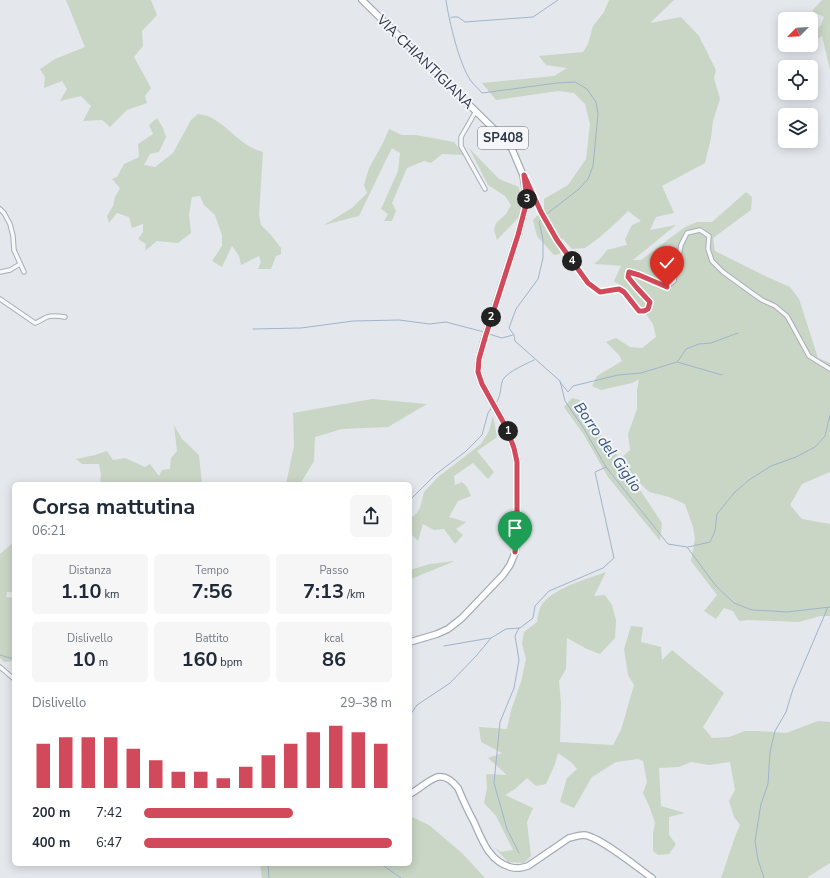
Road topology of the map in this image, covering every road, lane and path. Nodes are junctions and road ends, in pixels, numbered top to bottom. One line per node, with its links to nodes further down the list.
1 (362, 0): 2 (main road, VIA CHIANTIGIANA / SP408)
2 (476, 111): 3 (main road, VIA CHIANTIGIANA / SP408); 4 (street)
3 (524, 175): 11 (street); 12 (main road, VIA CHIANTIGIANA / SP408)
4 (485, 189)
5 (0, 209): 6 (street)
6 (20, 264): 7 (street); 8 (street)
7 (0, 272)
8 (24, 272)
9 (0, 299): 10 (street)
10 (65, 317)
11 (830, 369)
12 (412, 641)
13 (0, 667): 14 (street)
14 (12, 677)
15 (412, 793): 16 (main road)
16 (652, 878)

